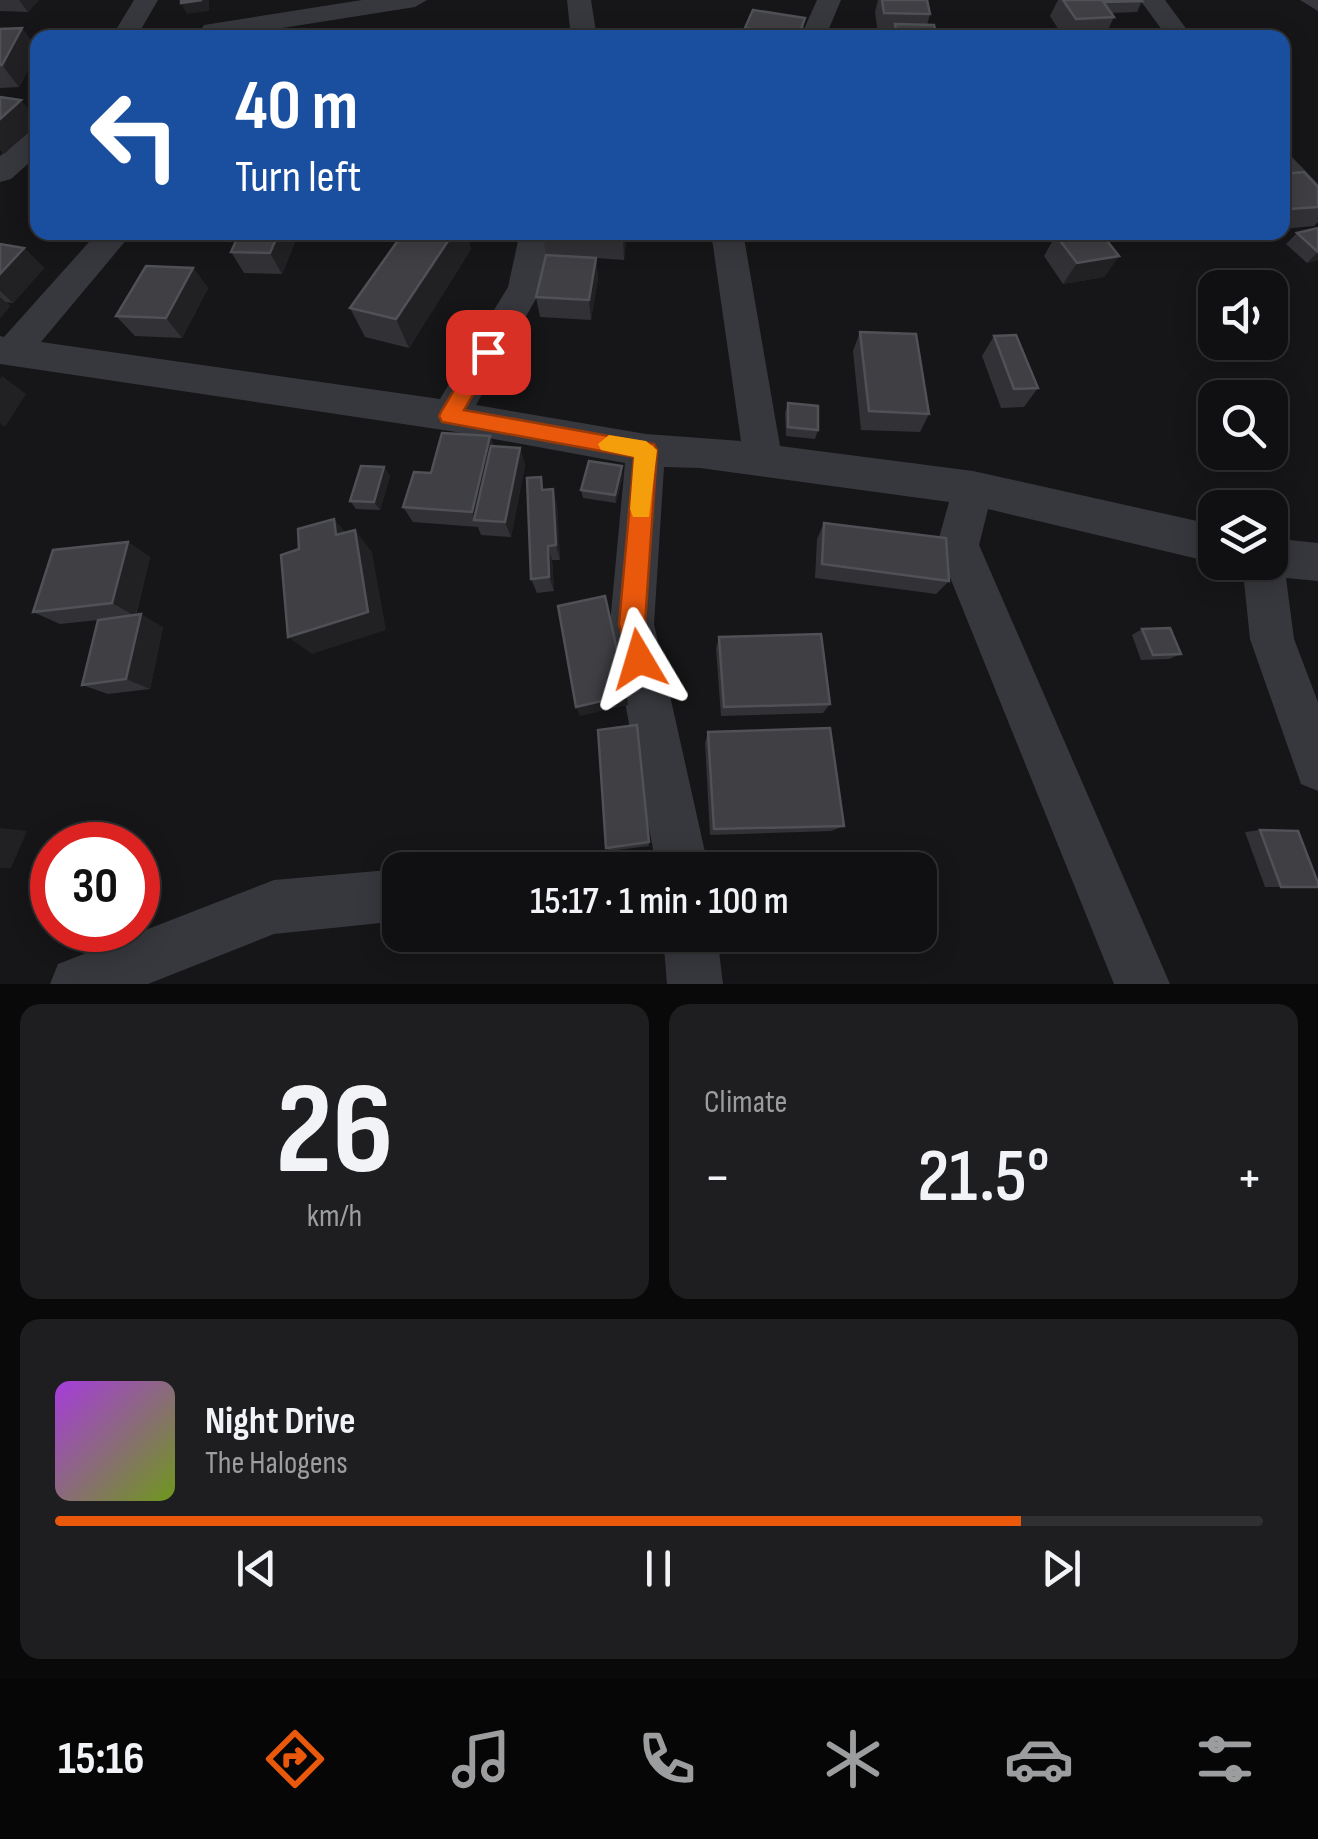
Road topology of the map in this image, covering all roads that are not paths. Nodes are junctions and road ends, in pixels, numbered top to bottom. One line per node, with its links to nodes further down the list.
1 (146, 0): 6 (street)
2 (414, 0): 7 (street)
3 (579, 0): 8 (street)
4 (829, 0): 9 (street)
5 (1152, 0): 10 (street)
6 (128, 30)
7 (213, 30)
8 (583, 30)
9 (816, 30)
10 (1175, 30)
11 (30, 146): 12 (street)
12 (0, 172)
13 (1290, 172): 14 (street)
14 (1318, 202)
15 (110, 240): 18 (street)
16 (534, 240): 19 (street)
17 (728, 240): 21 (street)
18 (6, 351): 19 (street)
19 (450, 416): 20 (street)
20 (646, 450): 21 (street); 28 (street)
21 (762, 460): 22 (street)
22 (973, 488): 23 (street); 33 (street)
23 (1198, 540)
24 (1288, 559): 25 (street)
25 (1318, 562)
26 (1265, 580): 27 (street)
27 (1318, 767)
28 (672, 852)
29 (382, 897): 31 (street)
30 (692, 952): 32 (street)
31 (78, 984)
32 (696, 984)
33 (1142, 984)

